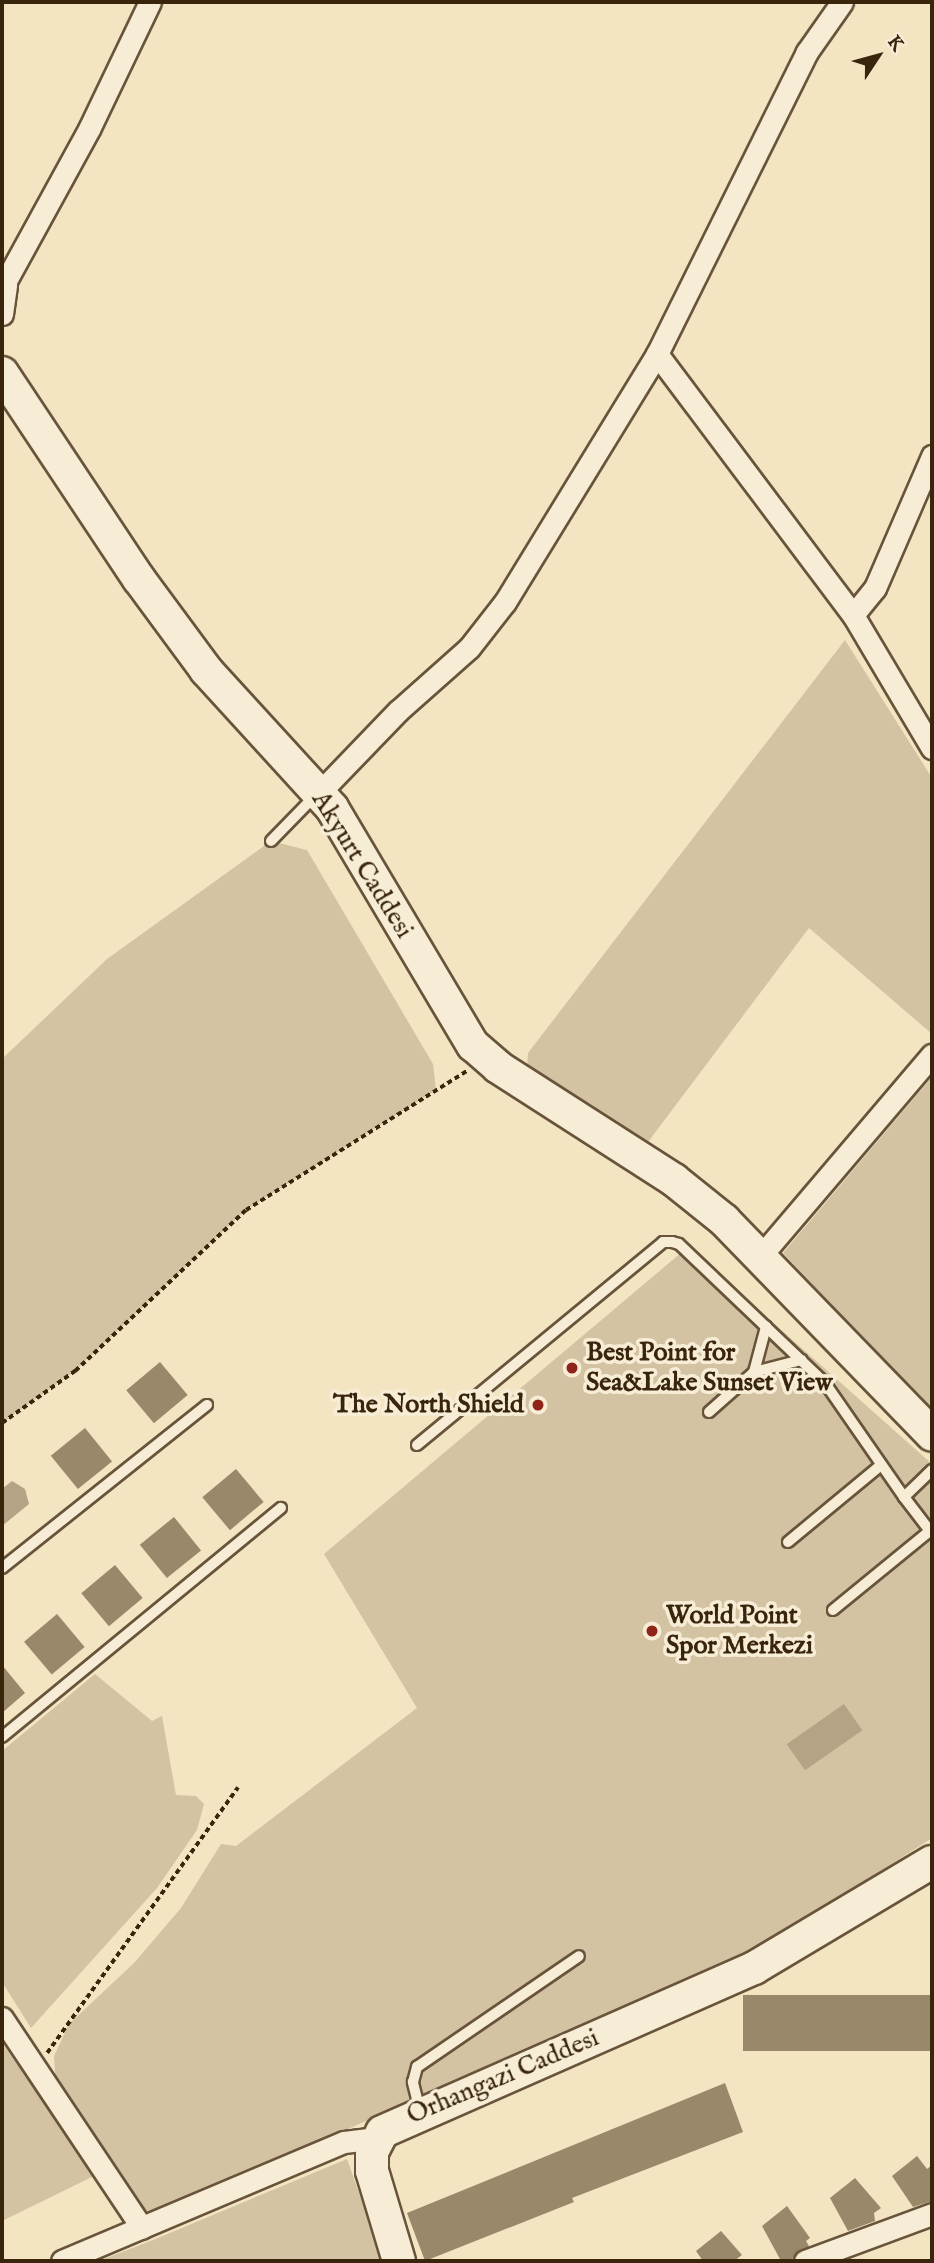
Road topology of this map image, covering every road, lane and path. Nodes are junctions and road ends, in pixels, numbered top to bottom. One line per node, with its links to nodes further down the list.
1 (150, 2): 3 (street)
2 (842, 2): 5 (street)
3 (4, 286): 4 (street)
4 (2, 314)
5 (657, 354): 9 (street); 11 (street)
6 (2, 373): 11 (street, Akyurt Caddesi)
7 (2, 408): 11 (street, Akyurt Caddesi)
8 (932, 456): 9 (street)
9 (853, 615): 10 (street)
10 (932, 748)
11 (314, 797): 12 (lane); 14 (street, Akyurt Caddesi); 15 (street, Akyurt Caddesi)
12 (271, 841)
13 (932, 1055): 15 (street)
14 (476, 1065): 15 (street, Akyurt Caddesi); 21 (path)
15 (758, 1258): 22 (street, Akyurt Caddesi)
16 (766, 1327): 17 (lane); 18 (lane); 23 (lane)
17 (801, 1360): 18 (lane); 24 (lane)
18 (754, 1371): 20 (lane)
19 (206, 1405): 29 (lane)
20 (709, 1412)
21 (2, 1423)
22 (932, 1436)
23 (416, 1445)
24 (881, 1465): 26 (lane); 28 (lane)
25 (932, 1471): 26 (lane)
26 (904, 1497): 30 (lane)
27 (281, 1508): 31 (lane)
28 (788, 1542)
29 (2, 1568)
30 (833, 1609)
31 (2, 1737)
32 (238, 1787): 36 (path)
33 (932, 1863): 37 (street, Orhangazi Caddesi)
34 (579, 1956): 37 (lane)
35 (2, 2018): 36 (street)
36 (35, 2068): 40 (street)
37 (420, 2112): 38 (street, Orhangazi Caddesi)
38 (377, 2138): 40 (street, Orhangazi Caddesi); 42 (street)
39 (932, 2214): 43 (street)
40 (142, 2228): 41 (street, Orhangazi Caddesi)
41 (61, 2261)
42 (399, 2261)
43 (805, 2261)

